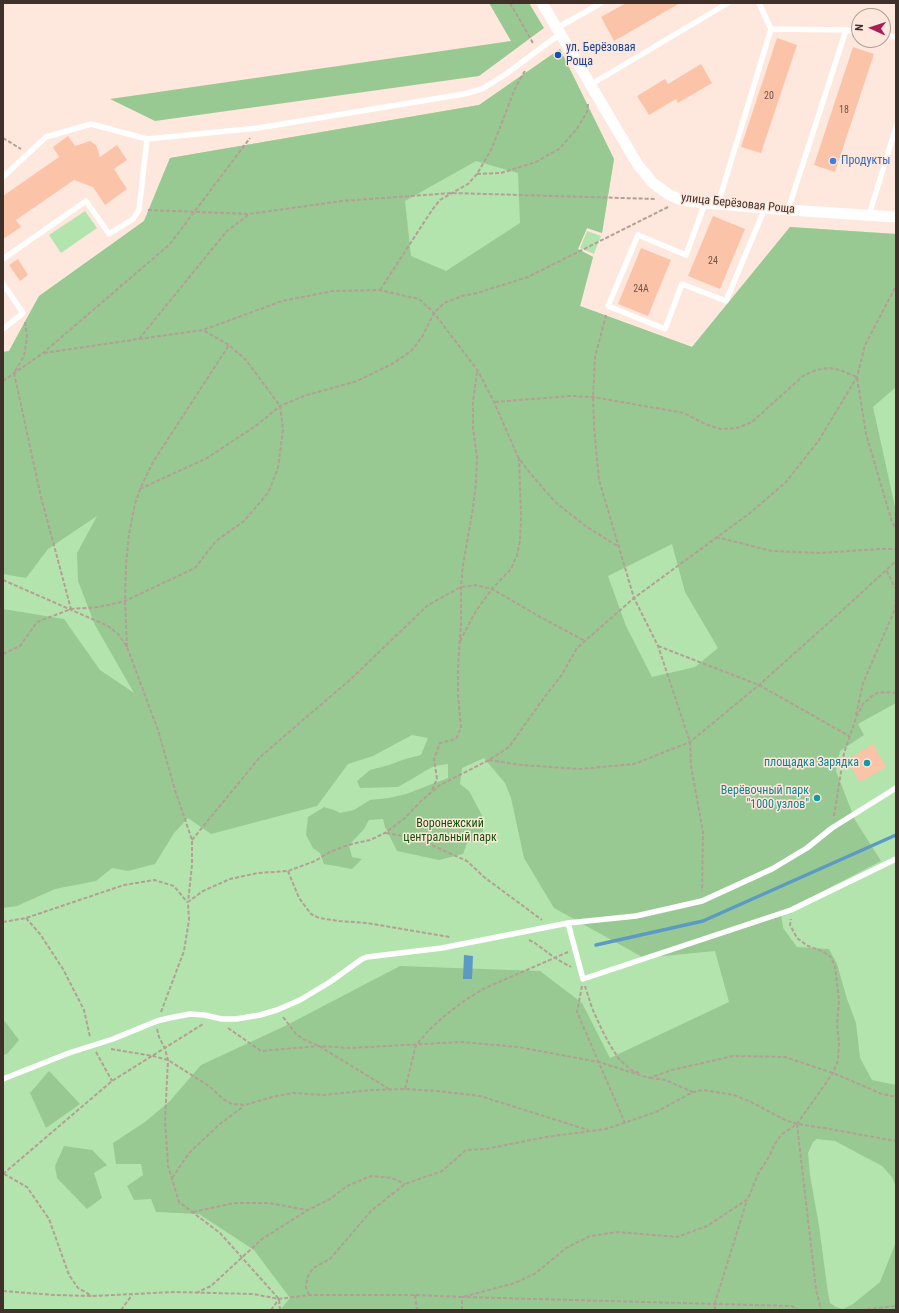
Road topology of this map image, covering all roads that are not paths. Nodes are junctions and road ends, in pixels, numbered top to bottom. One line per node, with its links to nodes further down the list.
1 (542, 3): 7 (street, улица Берёзовая Роща)
2 (601, 3): 7 (lane)
3 (728, 3): 9 (lane)
4 (759, 3): 5 (lane)
5 (771, 29): 6 (lane); 14 (lane)
6 (846, 30): 8 (lane); 16 (lane)
7 (559, 31): 9 (street, улица Берёзовая Роща); 11 (lane)
8 (851, 31)
9 (590, 85): 13 (street, улица Берёзовая Роща)
10 (896, 127): 17 (lane)
11 (147, 139): 12 (lane); 19 (lane)
12 (3, 177)
13 (706, 203): 14 (street, улица Берёзовая Роща); 15 (lane)
14 (718, 204): 15 (street, улица Берёзовая Роща)
15 (765, 208): 16 (street, улица Берёзовая Роща)
16 (788, 210): 17 (street, улица Берёзовая Роща)
17 (869, 215): 18 (street, улица Берёзовая Роща)
18 (896, 217)
19 (3, 259)
20 (3, 284): 21 (lane)
21 (3, 329)
22 (896, 788): 24 (lane)
23 (896, 859): 24 (lane)
24 (568, 923): 25 (lane)
25 (3, 1079)

